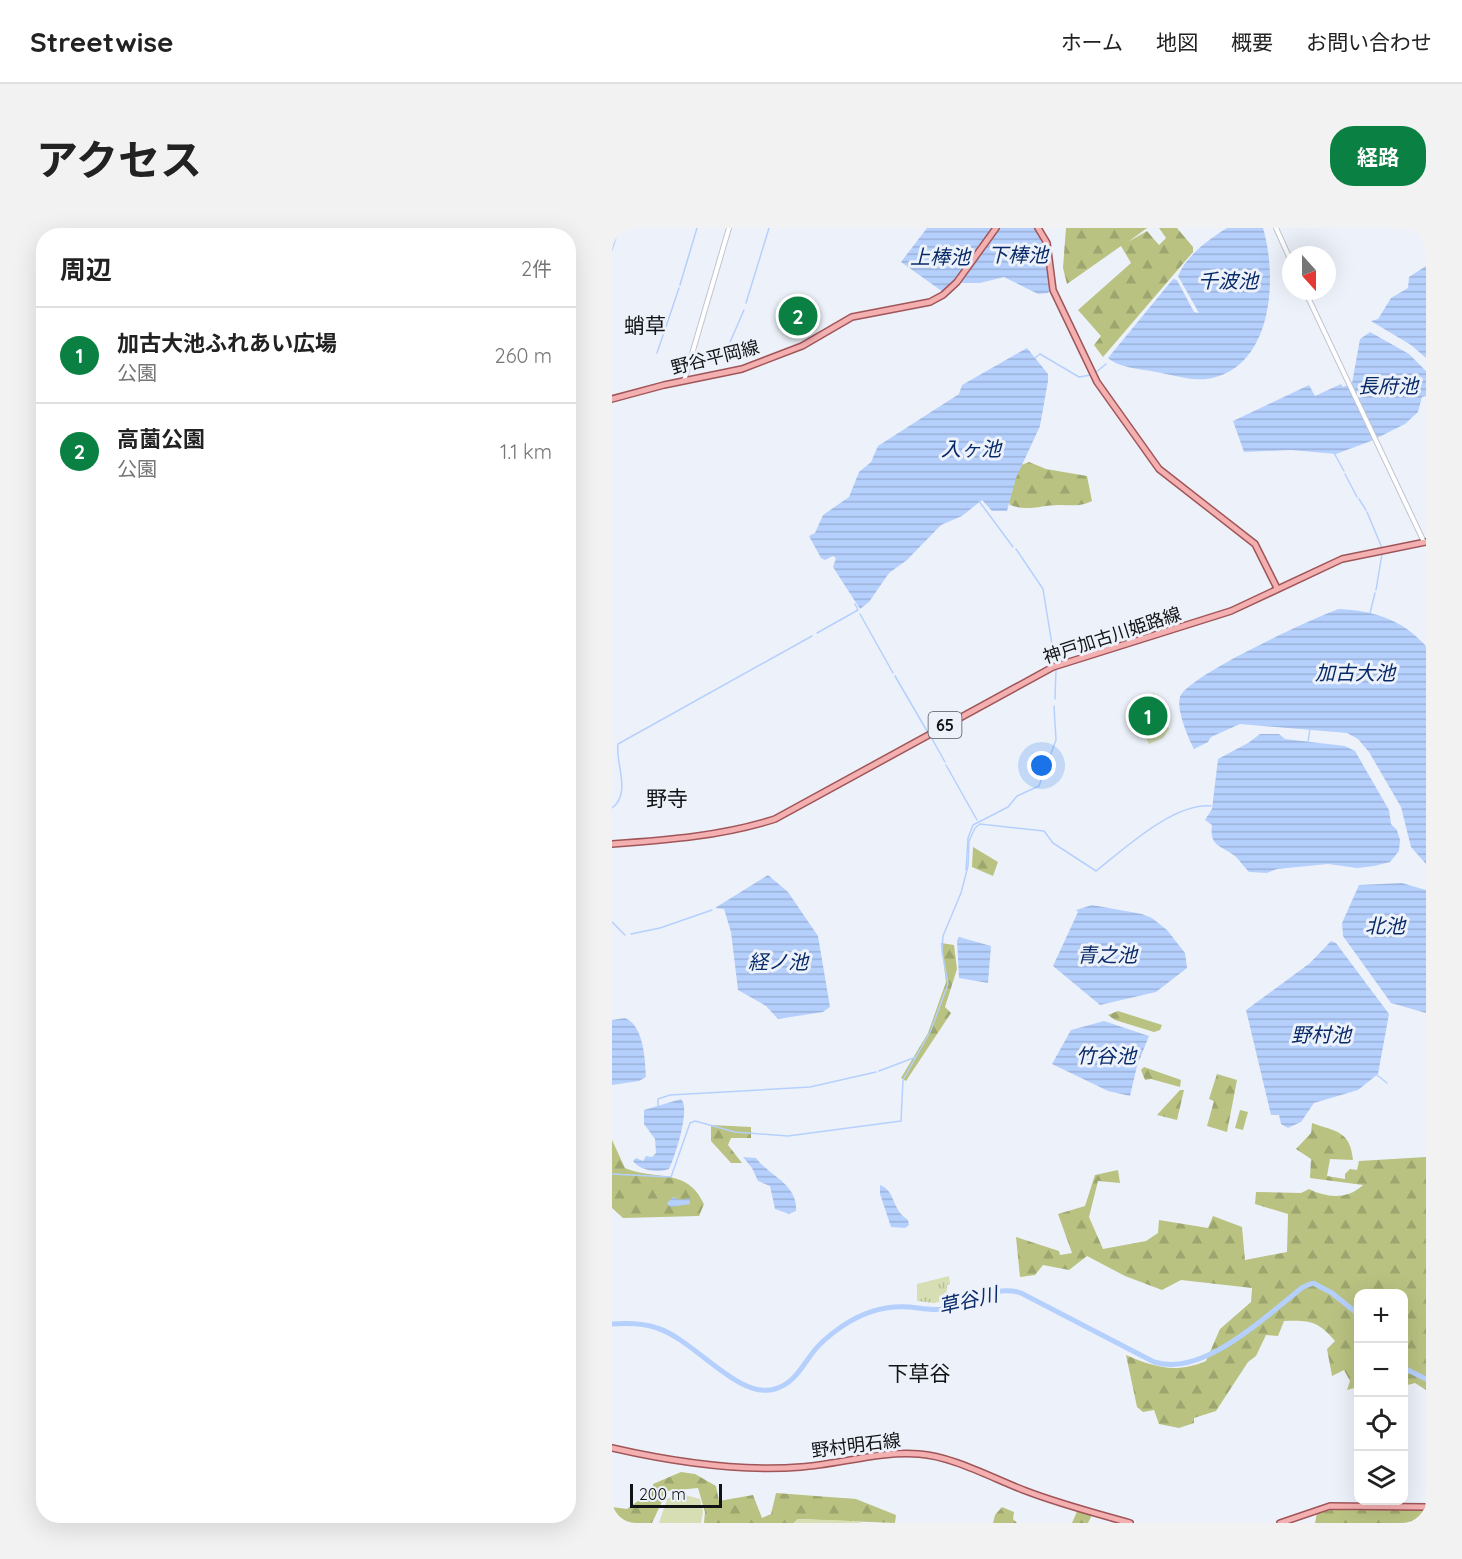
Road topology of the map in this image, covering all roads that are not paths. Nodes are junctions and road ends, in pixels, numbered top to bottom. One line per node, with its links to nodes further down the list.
1 (729, 228): 7 (street)
2 (996, 228): 7 (main road, 野谷平岡線)
3 (1038, 228): 10 (main road)
4 (1276, 228): 5 (street)
5 (1284, 246)
6 (1309, 300): 9 (street)
7 (684, 381): 8 (main road, 野谷平岡線)
8 (612, 399)
9 (1425, 544): 10 (main road, 神戸加古川姫路線 / 65)
10 (1276, 588): 11 (main road, 神戸加古川姫路線 / 65)
11 (612, 844)
12 (612, 1448): 14 (main road, 野村明石線)
13 (1426, 1507): 15 (main road)
14 (1130, 1523)
15 (1280, 1523)

